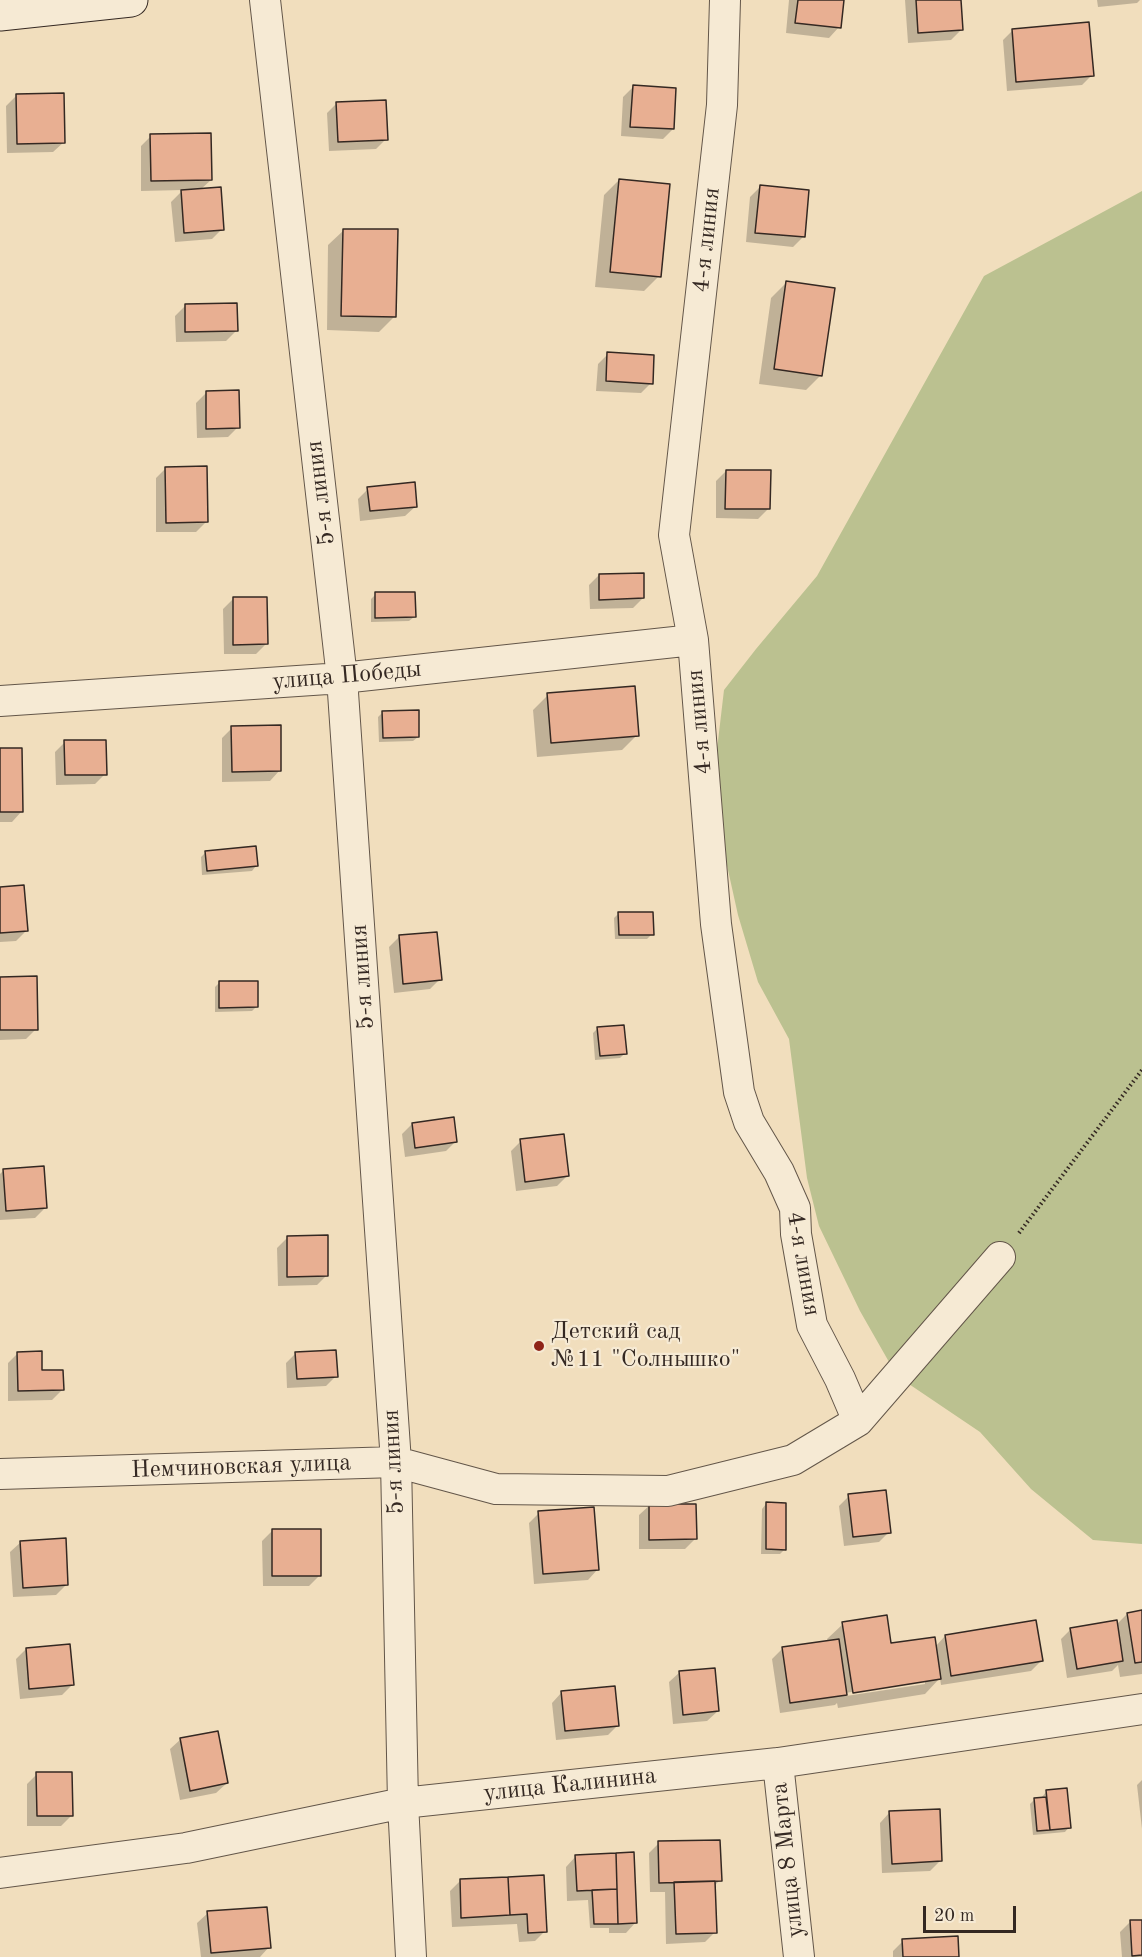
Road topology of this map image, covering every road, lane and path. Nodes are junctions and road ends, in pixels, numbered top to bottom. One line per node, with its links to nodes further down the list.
1 (131, 0): 4 (main road)
2 (265, 0): 6 (street, 5-я линия)
3 (725, 0): 5 (street, 4-я линия)
4 (0, 14)
5 (693, 640): 6 (street, улица Победы); 10 (street, 4-я линия)
6 (342, 678): 7 (street, улица Победы); 11 (street, 5-я линия)
7 (0, 701)
8 (1142, 1070): 9 (path)
9 (1000, 1257): 10 (street, Немчиновская улица)
10 (858, 1421): 11 (street, Немчиновская улица)
11 (396, 1462): 12 (street, Немчиновская улица); 15 (street, 5-я линия)
12 (0, 1474)
13 (1142, 1709): 14 (street, улица Калинина)
14 (777, 1762): 15 (street, улица Калинина); 18 (street, улица 8 Марта)
15 (403, 1803): 16 (street, улица Калинина); 17 (street, 5-я линия)
16 (0, 1873)
17 (411, 1957)
18 (799, 1957)

